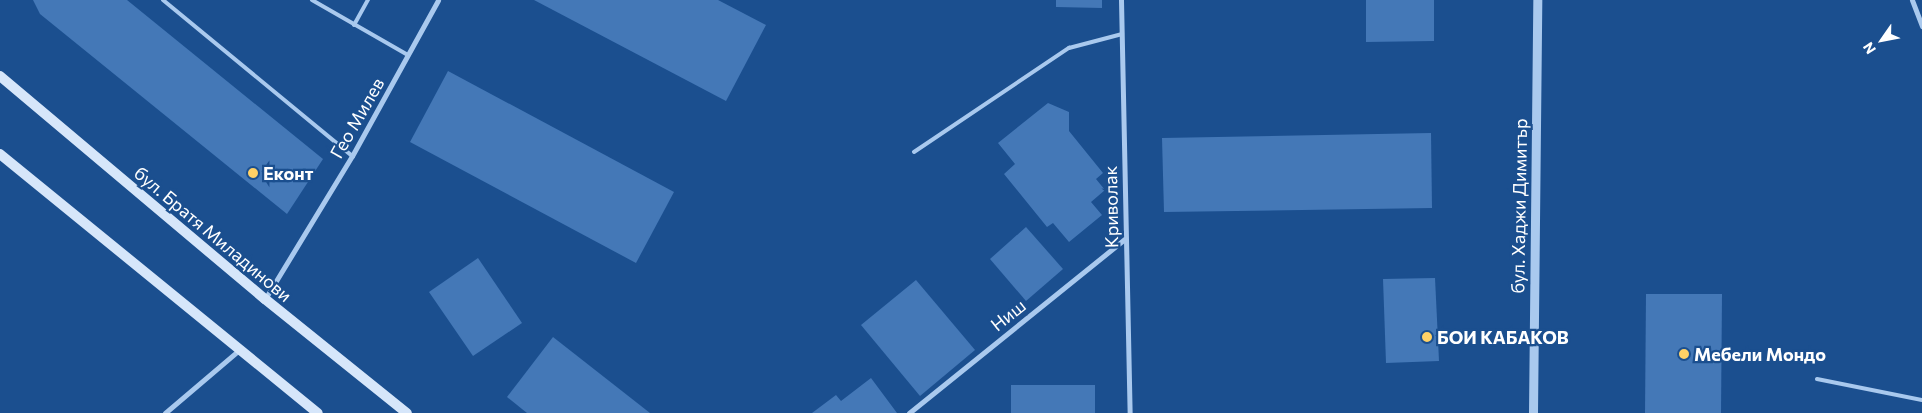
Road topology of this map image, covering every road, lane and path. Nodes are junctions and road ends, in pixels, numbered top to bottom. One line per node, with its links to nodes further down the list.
1 (163, 0): 15 (lane)
2 (312, 0): 8 (lane)
3 (368, 0): 8 (lane)
4 (438, 0): 11 (street, Гео Милев)
5 (1121, 0): 10 (street, Криволак)
6 (1538, 0): 26 (street, бул. Хаджи Димитър)
7 (1912, 0): 9 (street)
8 (354, 26): 11 (lane)
9 (1922, 26)
10 (1122, 34): 13 (lane); 16 (street, Криволак)
11 (408, 55): 15 (street, Гео Милев)
12 (0, 76): 17 (main road, бул. Братя Миладинови)
13 (914, 152)
14 (0, 154): 18 (main road)
15 (352, 156): 17 (street, Гео Милев)
16 (1125, 239): 24 (street, Ниш); 25 (street, Криволак)
17 (264, 300): 23 (main road, бул. Братя Миладинови)
18 (239, 350): 21 (street); 22 (main road)
19 (1817, 379): 20 (lane)
20 (1922, 400)
21 (165, 413)
22 (318, 413)
23 (407, 413)
24 (909, 413)
25 (1130, 413)
26 (1533, 413)

